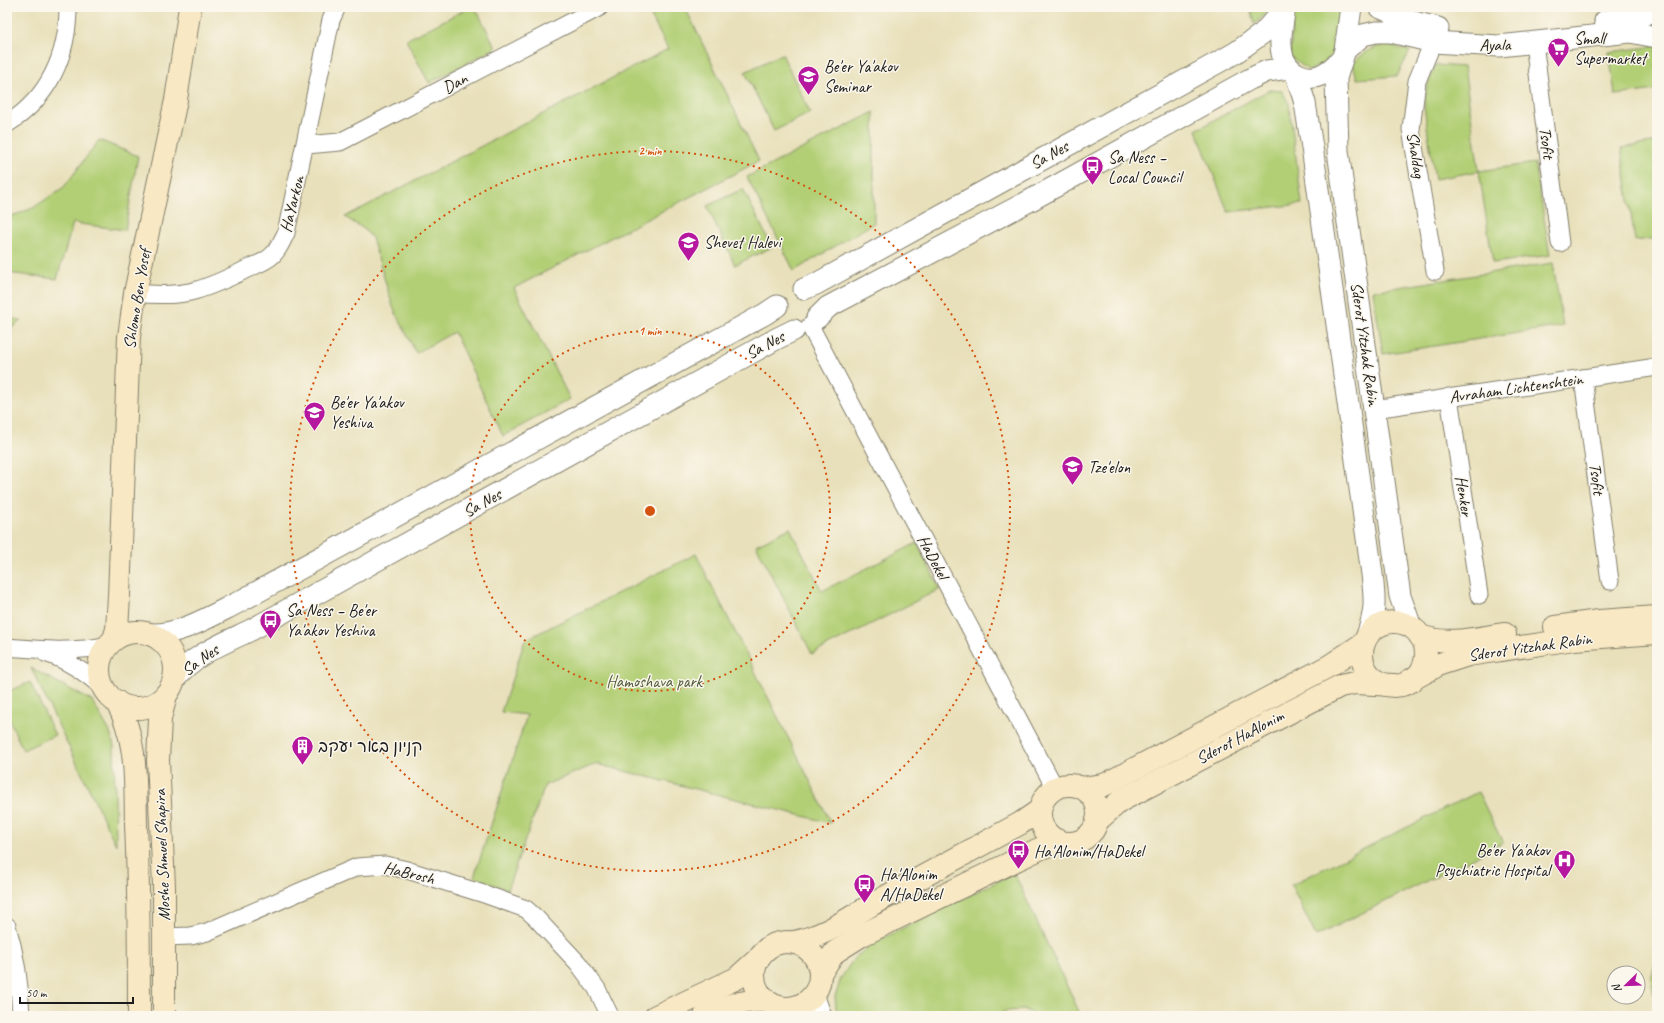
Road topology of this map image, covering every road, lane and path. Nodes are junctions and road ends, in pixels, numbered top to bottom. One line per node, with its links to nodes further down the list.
1 (68, 7): 14 (street)
2 (190, 7): 19 (main road, Shlomo Ben Yosef)
3 (337, 7): 15 (street, HaYarkon)
4 (600, 7): 15 (street, Dan)
5 (1351, 7): 12 (street, Sderot Yitzhak Rabin)
6 (1379, 7): 8 (street, Ayala)
7 (1285, 8): 13 (street, Sderot Yitzhak Rabin); 18 (street, Sa Nes)
8 (1650, 10): 9 (street)
9 (1654, 38): 11 (street, Ayala)
10 (1433, 42): 11 (street, Ayala); 12 (street, Ayala); 17 (street, Shaldag)
11 (1534, 43): 16 (street, Tsofit)
12 (1343, 55): 13 (street, Sa Nes); 25 (street, Sderot Yitzhak Rabin)
13 (1293, 71): 21 (street, Sa Nes); 33 (street, Sderot Yitzhak Rabin)
14 (7, 124)
15 (306, 145): 19 (street, HaYarkon)
16 (1560, 243)
17 (1435, 271)
18 (804, 289): 20 (street); 21 (street)
19 (135, 293): 28 (main road, Shlomo Ben Yosef)
20 (776, 306): 21 (street); 31 (street, Sa Nes)
21 (807, 325): 38 (street, Sa Nes); 40 (street, HaDekel)
22 (1657, 367): 23 (street, Avraham Lichtenshtein)
23 (1583, 378): 24 (street, Avraham Lichtenshtein); 26 (street, Tsofit)
24 (1449, 398): 25 (street, Avraham Lichtenshtein); 27 (street, Henker)
25 (1374, 409): 30 (street, Sderot Yitzhak Rabin)
26 (1610, 581)
27 (1479, 594)
28 (119, 596): 31 (main road, Shlomo Ben Yosef); 34 (main road, Shlomo Ben Yosef)
29 (1657, 617): 30 (main road, Sderot Yitzhak Rabin)
30 (1416, 631): 33 (main road); 37 (main road)
31 (148, 633): 34 (main road); 38 (main road)
32 (1657, 633): 37 (main road, Sderot Yitzhak Rabin)
33 (1365, 640): 37 (main road); 41 (main road, Sderot HaAlonim)
34 (111, 642): 36 (street); 39 (main road)
35 (7, 647): 36 (street)
36 (35, 650): 39 (street)
37 (1401, 683): 43 (main road, Sderot HaAlonim)
38 (170, 687): 39 (main road); 46 (main road, Moshe Shmuel Shapira)
39 (110, 696): 53 (main road, Moshe Shmuel Shapira)
40 (1055, 788): 41 (main road); 42 (main road)
41 (1083, 788): 43 (main road)
42 (1040, 810): 44 (main road); 47 (main road)
43 (1097, 821): 44 (main road)
44 (1059, 841): 49 (main road)
45 (7, 926): 52 (street)
46 (164, 937): 54 (main road, Moshe Shmuel Shapira); 55 (street, HaBrosh)
47 (794, 942): 48 (main road); 49 (main road)
48 (758, 959): 51 (main road); 56 (main road)
49 (820, 973): 50 (main road)
50 (814, 994): 51 (main road); 58 (street)
51 (778, 1008): 57 (main road)
52 (21, 1016)
53 (139, 1016)
54 (164, 1016)
55 (610, 1016)
56 (656, 1016)
57 (706, 1016)
58 (822, 1016)

